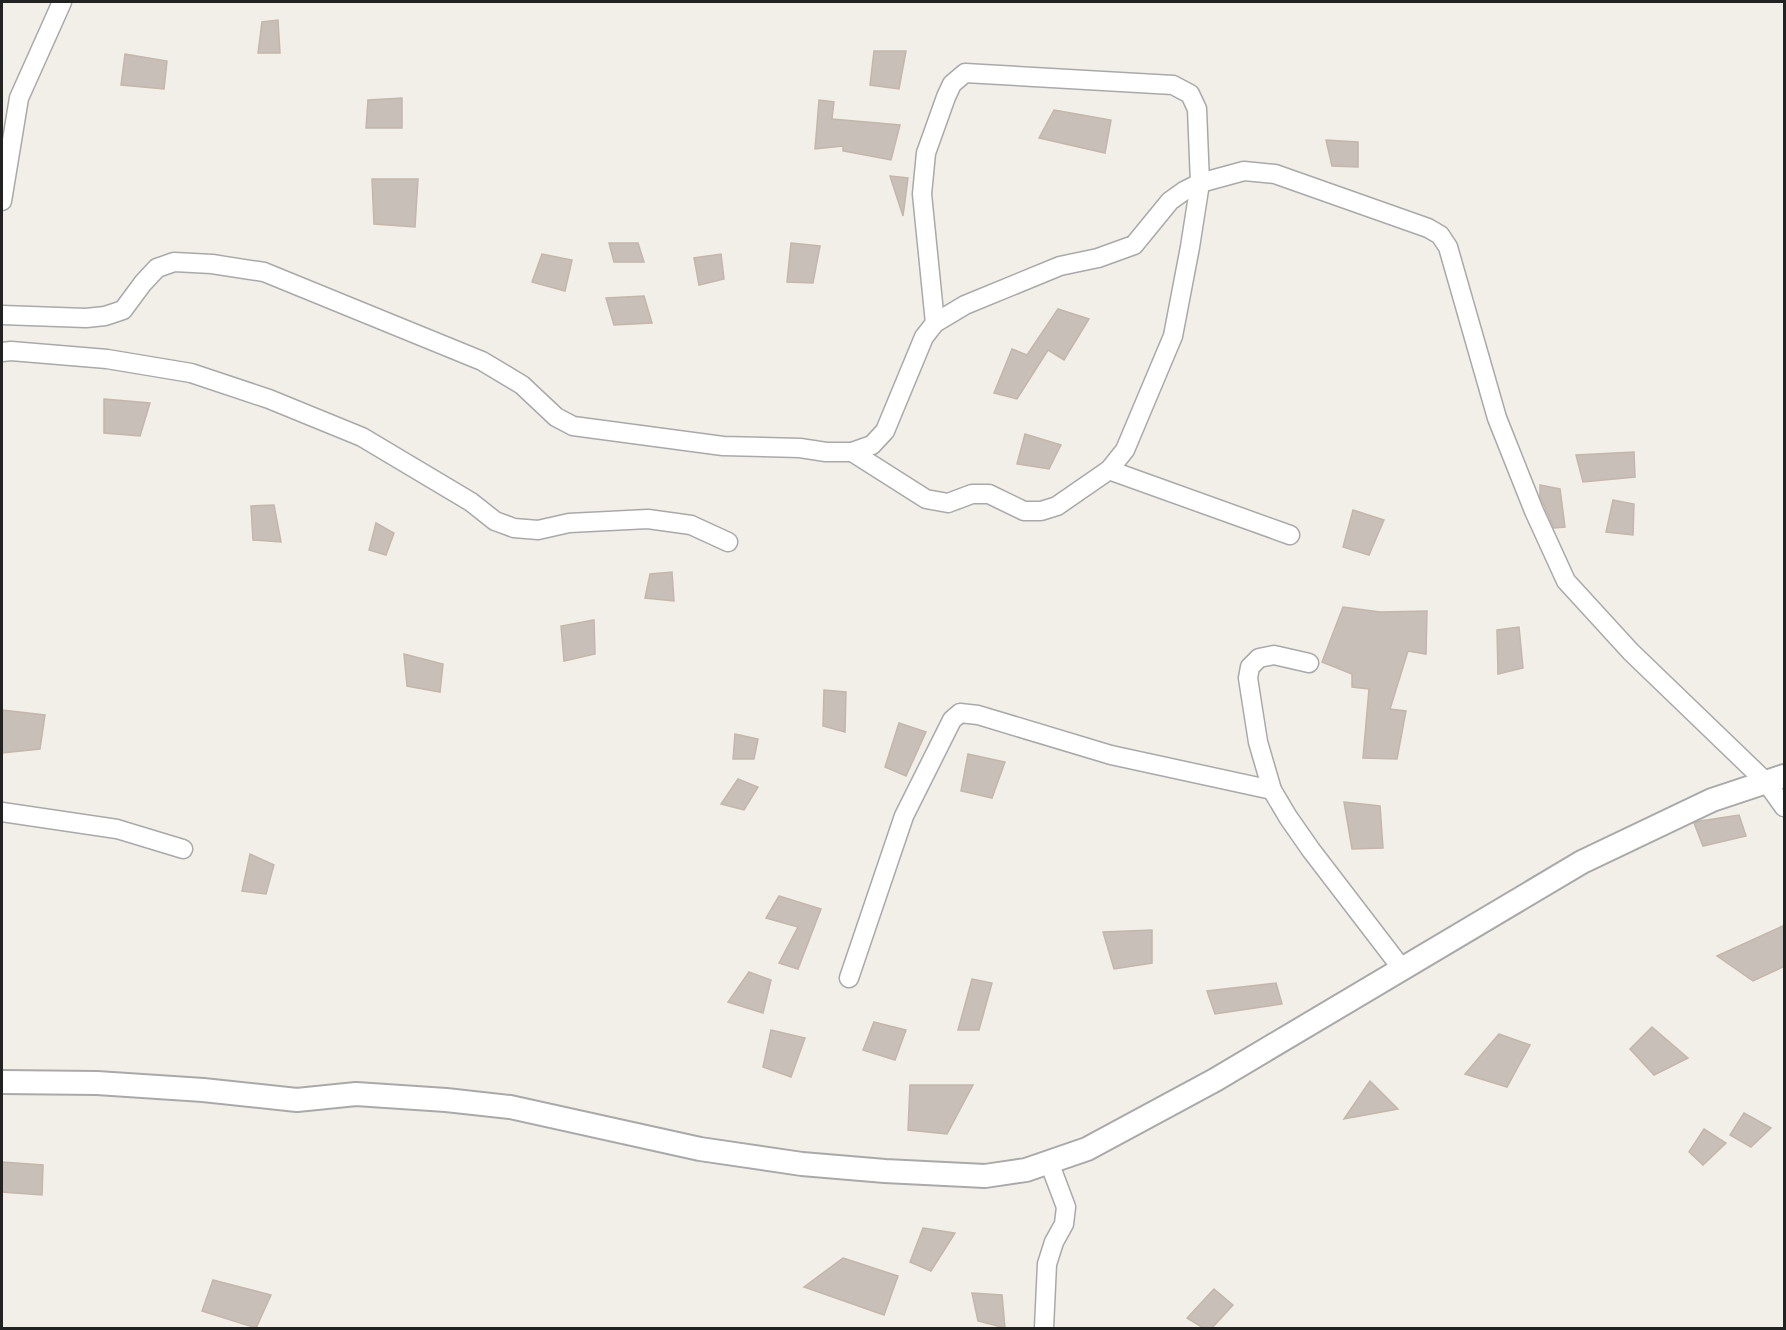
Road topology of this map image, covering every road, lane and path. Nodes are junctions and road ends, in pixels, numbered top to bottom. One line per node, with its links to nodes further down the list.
1 (62, 2): 3 (street)
2 (1200, 183): 5 (street); 5 (street); 8 (street); 12 (street)
3 (2, 201)
4 (2, 315): 7 (street)
5 (935, 323): 7 (street)
6 (2, 352): 10 (street)
7 (852, 452): 8 (street)
8 (1109, 470): 9 (street)
9 (1290, 535)
10 (729, 542)
11 (1309, 663): 13 (street)
12 (1775, 779): 14 (street); 17 (street)
13 (1272, 790): 17 (street); 18 (street)
14 (1785, 807)
15 (2, 812): 16 (street)
16 (183, 849)
17 (1403, 970): 20 (street)
18 (849, 978)
19 (2, 1082): 20 (street)
20 (1048, 1162): 21 (street)
21 (1044, 1329)

